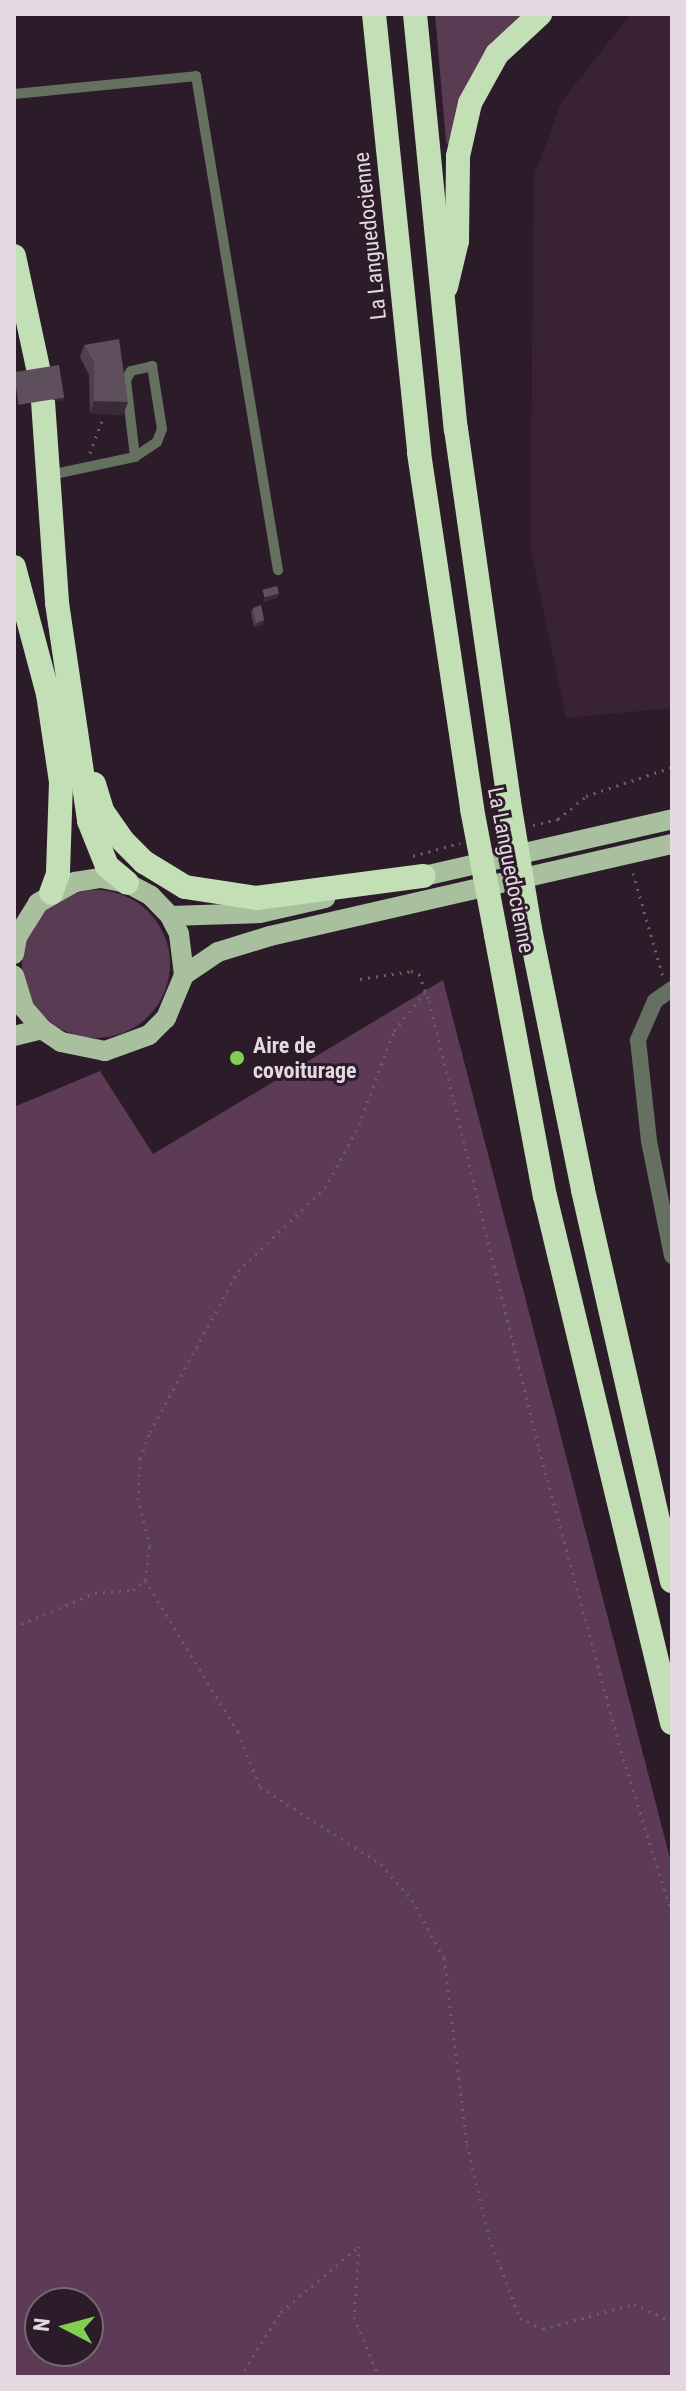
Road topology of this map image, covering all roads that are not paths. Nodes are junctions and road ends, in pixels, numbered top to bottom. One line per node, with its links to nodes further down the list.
1 (415, 14): 6 (highway, La Languedocienne)
2 (540, 14): 6 (highway)
3 (373, 20): 27 (highway, La Languedocienne, bridge)
4 (14, 94): 10 (lane)
5 (14, 256): 8 (highway)
6 (442, 305): 26 (highway, La Languedocienne, bridge)
7 (135, 457): 7 (lane); 8 (lane)
8 (48, 475): 11 (highway)
9 (14, 567): 16 (highway)
10 (278, 570)
11 (75, 724): 14 (highway); 15 (highway)
12 (672, 819): 14 (main road)
13 (672, 844): 20 (main road)
14 (424, 876): 17 (main road)
15 (127, 883): 16 (main road); 17 (main road)
16 (51, 893): 18 (main road)
17 (170, 916): 20 (main road)
18 (14, 954)
19 (14, 975): 21 (main road)
20 (184, 975): 23 (main road)
21 (14, 983): 23 (main road)
22 (670, 990): 25 (street)
23 (42, 1029): 24 (main road)
24 (14, 1036)
25 (672, 1256)
26 (672, 1581)
27 (672, 1723)

